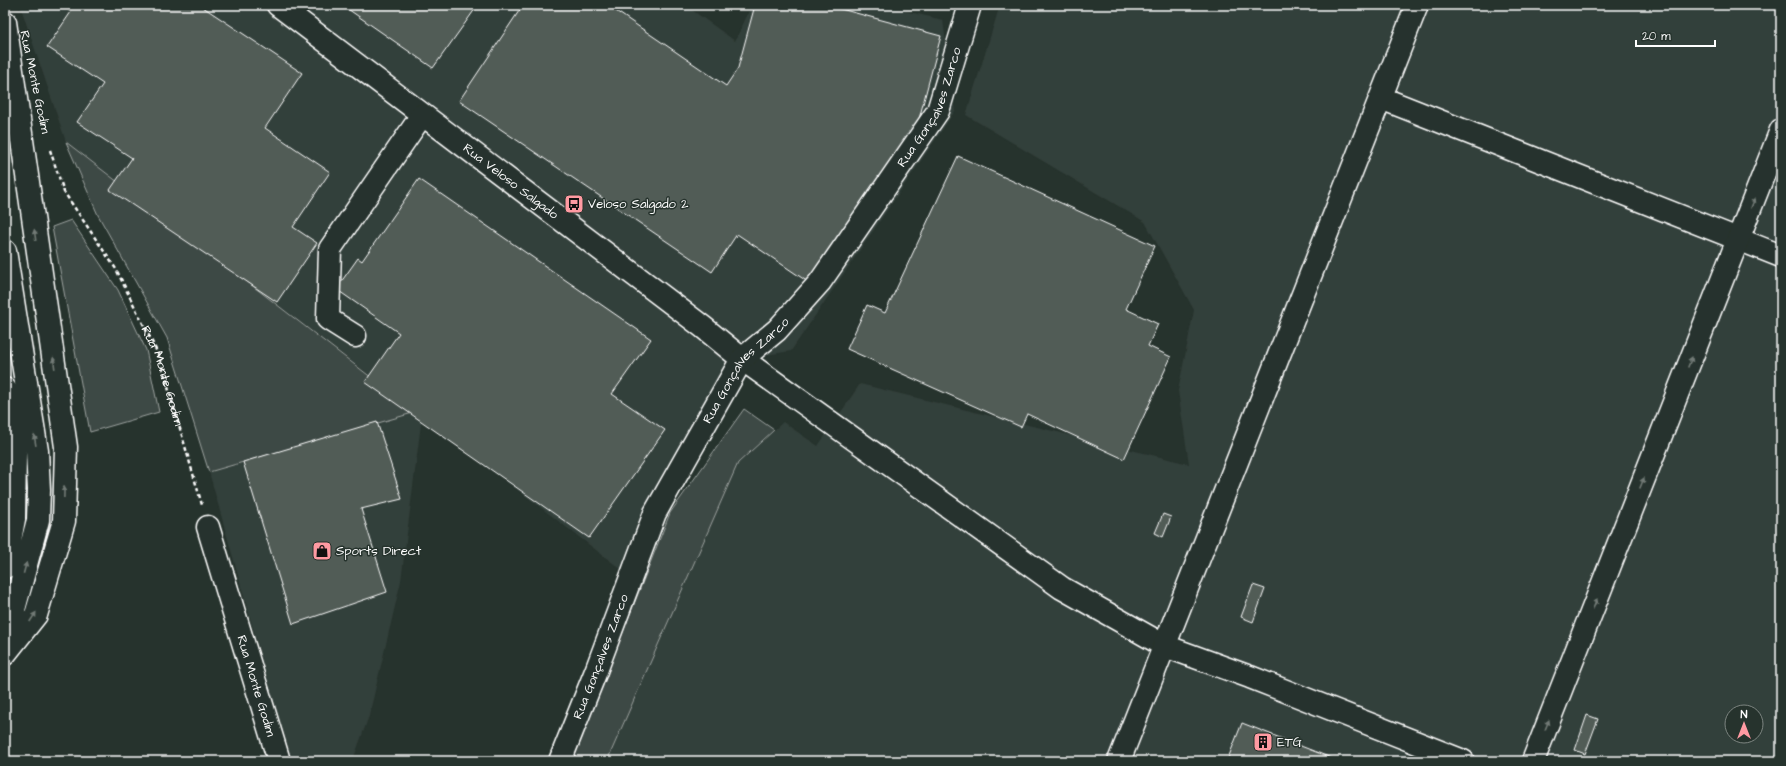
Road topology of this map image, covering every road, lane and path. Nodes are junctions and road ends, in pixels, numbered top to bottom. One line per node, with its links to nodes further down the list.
1 (278, 5): 6 (main road, Rua Veloso Salgado)
2 (970, 5): 13 (main road, Rua Gonçalves Zarco)
3 (1417, 5): 5 (main road)
4 (5, 22): 18 (main road, one-way to 4)
5 (1381, 98): 9 (main road); 17 (main road)
6 (422, 115): 12 (main road); 13 (main road, Rua Veloso Salgado)
7 (1781, 130): 9 (main road, one-way to 7)
8 (48, 143): 15 (path, Rua Monte Godim)
9 (1739, 239): 11 (main road); 23 (main road, one-way to 9)
10 (5, 251): 18 (main road, one-way to 10)
11 (1781, 256)
12 (355, 336)
13 (742, 359): 17 (main road, Rua Veloso Salgado); 20 (main road, Rua Gonçalves Zarco)
14 (5, 389): 16 (main road)
15 (208, 526): 19 (main road, Rua Monte Godim)
16 (5, 568)
17 (1165, 646): 21 (main road); 22 (main road, Rua Veloso Salgado)
18 (7, 651)
19 (279, 761)
20 (560, 761)
21 (1119, 761)
22 (1463, 761)
23 (1533, 761)

